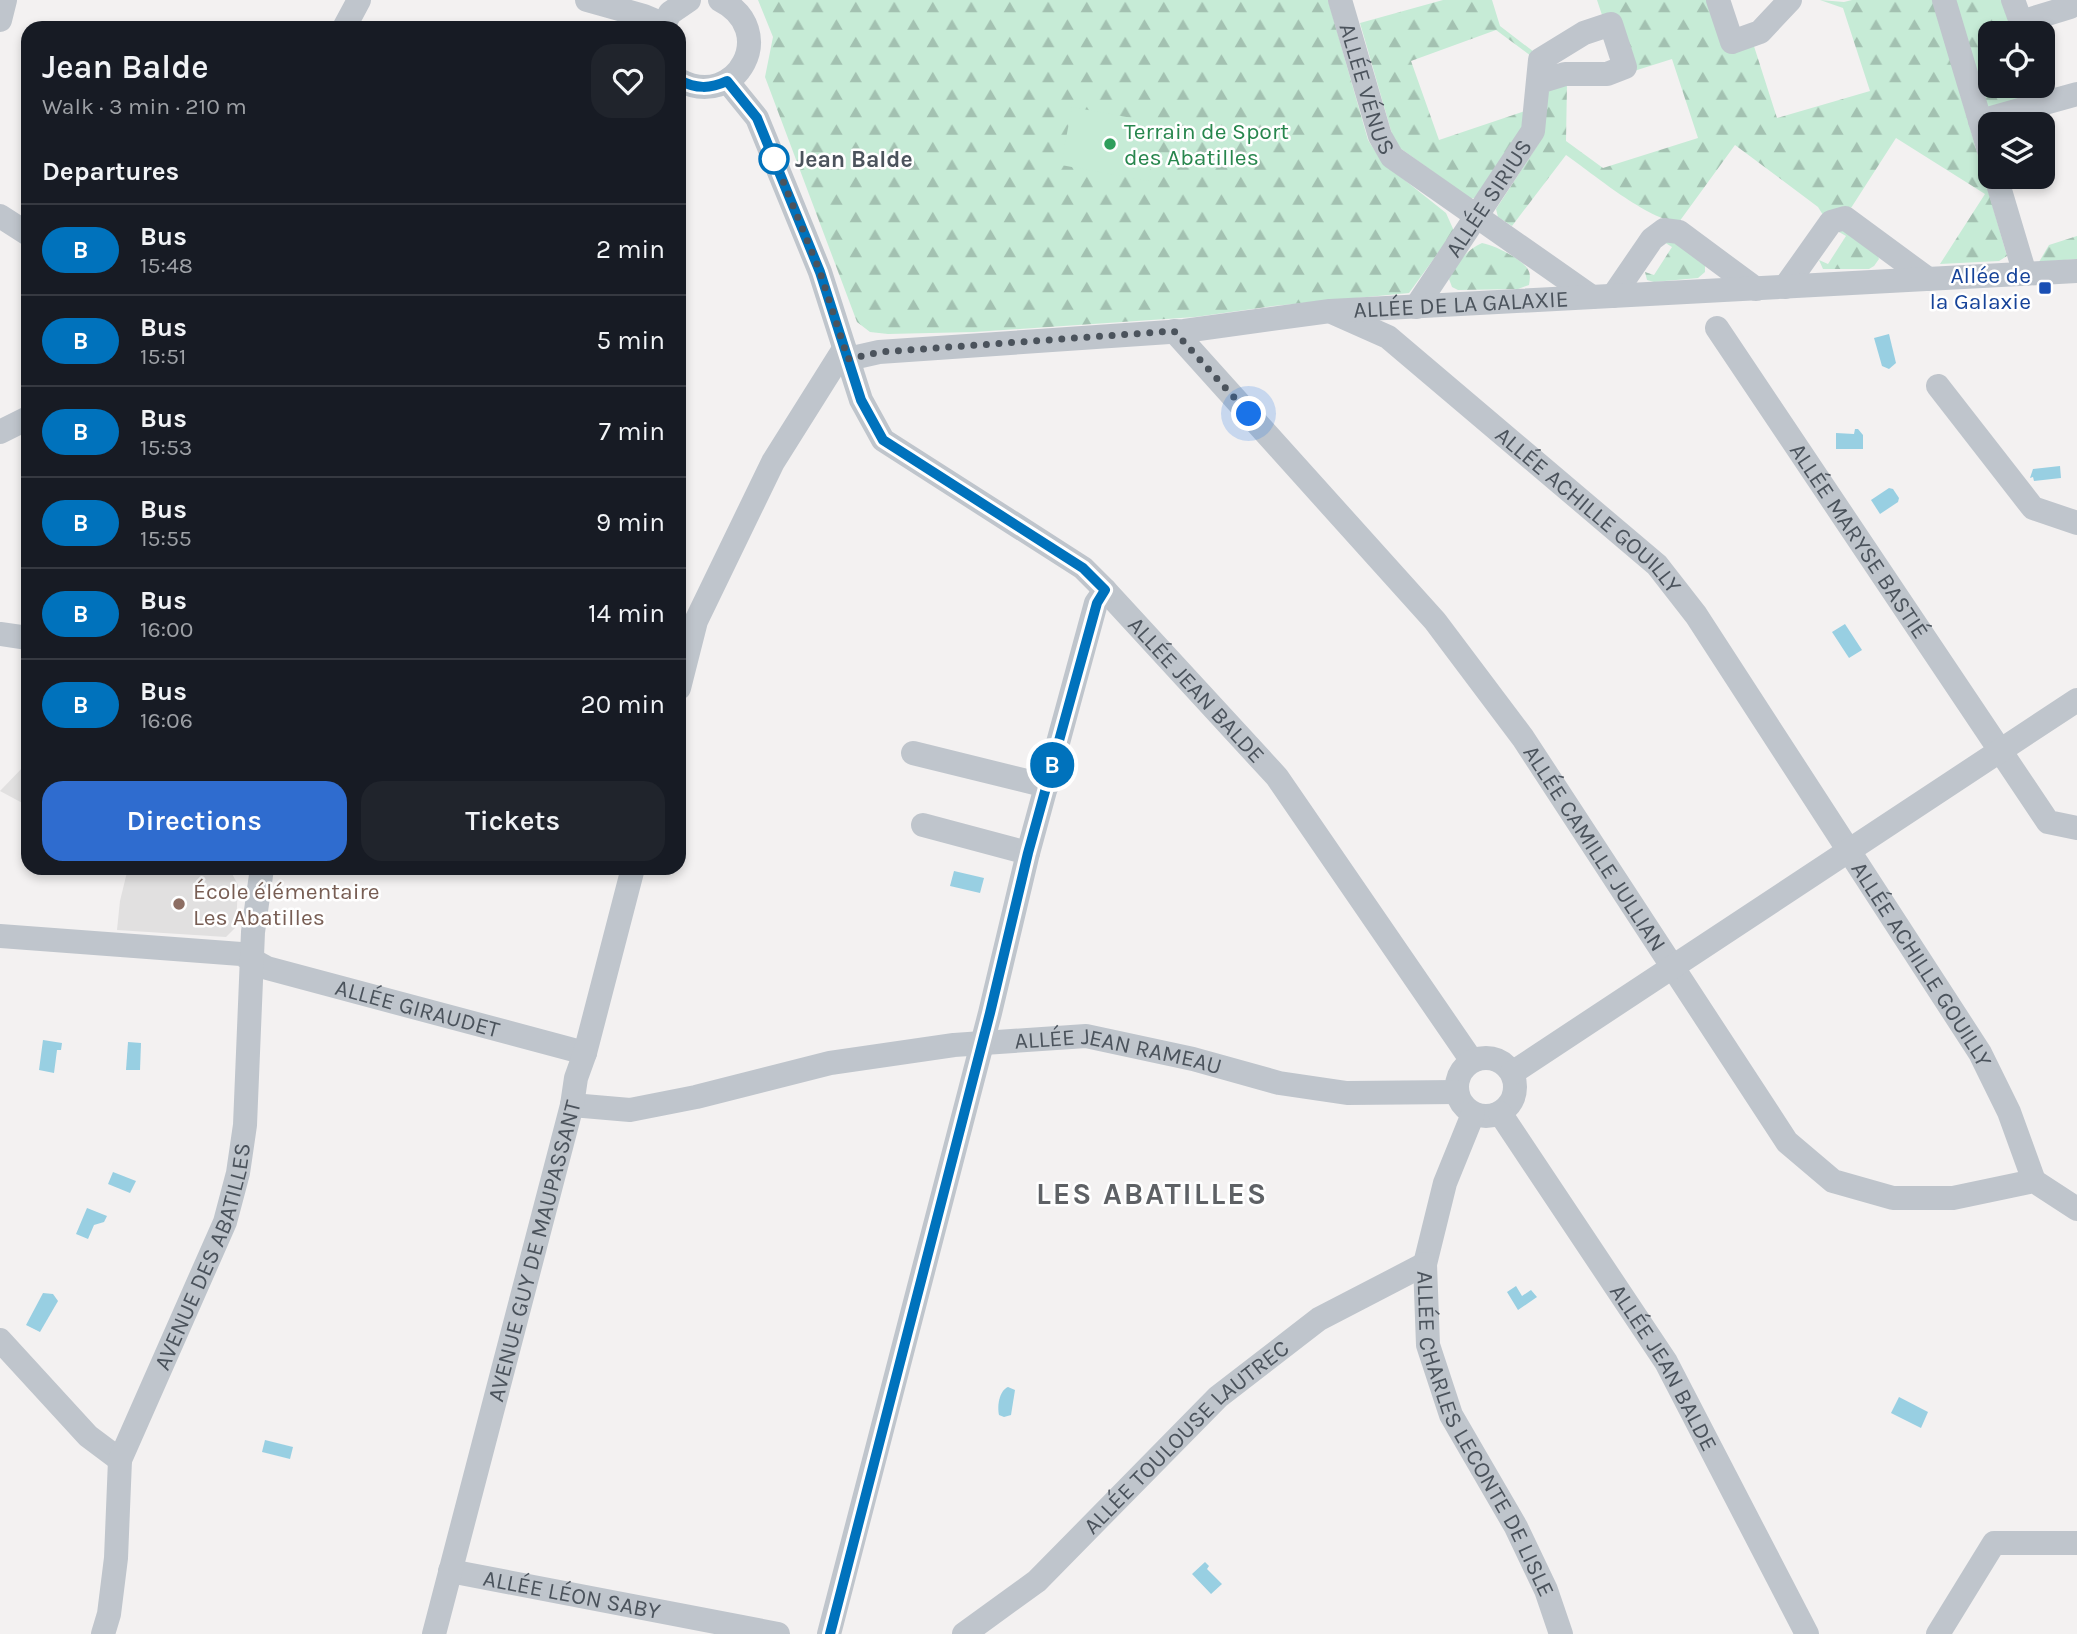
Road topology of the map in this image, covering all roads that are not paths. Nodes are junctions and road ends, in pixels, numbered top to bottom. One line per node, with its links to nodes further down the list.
1 (5, 0): 12 (street)
2 (359, 0): 13 (street)
3 (587, 0): 14 (street)
4 (689, 0): 15 (street)
5 (720, 0): 16 (street)
6 (1340, 0): 24 (street, ALLÉE VÉNUS)
7 (1718, 0): 8 (street)
8 (1790, 0)
9 (1944, 0): 21 (street)
10 (2013, 0): 11 (street)
11 (2067, 0)
12 (0, 20)
13 (348, 21)
14 (653, 21)
15 (665, 21)
16 (727, 81): 18 (street); 36 (street, ALLÉE JEAN BALDE)
17 (1539, 82): 24 (street, ALLÉE SIRIUS)
18 (686, 83)
19 (2071, 100): 20 (street)
20 (2019, 112)
21 (1978, 114)
22 (2000, 189): 27 (street)
23 (0, 216): 25 (street)
24 (1476, 218): 31 (street, ALLÉE DE LA GALAXIE); 32 (street, ALLÉE SIRIUS)
25 (21, 230)
26 (2077, 271): 27 (street, ALLÉE DE LA GALAXIE)
27 (2025, 274): 28 (street, ALLÉE DE LA GALAXIE)
28 (1928, 279): 29 (street, ALLÉE DE LA GALAXIE); 29 (street)
29 (1785, 287): 30 (street, ALLÉE DE LA GALAXIE)
30 (1756, 289): 31 (street, ALLÉE DE LA GALAXIE); 31 (street)
31 (1603, 297): 32 (street, ALLÉE DE LA GALAXIE)
32 (1416, 307): 33 (street, ALLÉE DE LA GALAXIE)
33 (1330, 311): 35 (street); 51 (street, ALLÉE ACHILLE GOUILLY)
34 (1717, 328): 46 (street, ALLÉE MARYSE BASTIÉ)
35 (1174, 331): 36 (street); 57 (street, ALLÉE CAMILLE JULLIAN)
36 (846, 354): 41 (street, ALLÉE JEAN BALDE); 44 (street)
37 (1938, 386): 40 (street)
38 (21, 422): 39 (street)
39 (0, 432)
40 (2077, 523)
41 (1105, 590): 48 (street); 60 (street, ALLÉE JEAN BALDE)
42 (0, 634): 43 (street)
43 (21, 637)
44 (686, 660)
45 (2077, 700): 46 (street)
46 (2001, 752): 50 (street, ALLÉE MARYSE BASTIÉ); 51 (street)
47 (913, 753): 48 (street)
48 (1047, 786): 52 (street)
49 (923, 825): 52 (street)
50 (2077, 828)
51 (1849, 852): 57 (street); 66 (street, ALLÉE ACHILLE GOUILLY)
52 (1028, 853): 58 (street)
53 (258, 875): 56 (street, AVENUE DES ABATILLES)
54 (631, 875): 59 (street, AVENUE GUY DE MAUPASSANT)
55 (0, 936): 56 (street, ALLÉE GIRAUDET)
56 (251, 959): 59 (street, ALLÉE GIRAUDET); 70 (street, AVENUE DES ABATILLES)
57 (1673, 968): 61 (street); 66 (street, ALLÉE CAMILLE JULLIAN)
58 (982, 1044): 62 (street, ALLÉE JEAN RAMEAU); 63 (street, ALLÉE JEAN RAMEAU); 76 (street)
59 (585, 1053): 63 (street, AVENUE GUY DE MAUPASSANT)
60 (1472, 1061): 61 (street); 62 (street)
61 (1512, 1073): 64 (street)
62 (1457, 1092): 65 (street)
63 (572, 1105): 72 (street, AVENUE GUY DE MAUPASSANT)
64 (1500, 1113): 65 (street); 79 (street, ALLÉE JEAN BALDE)
65 (1473, 1114): 68 (street, ALLÉE CHARLES LECONTE DE LISLE)
66 (2034, 1181): 67 (street)
67 (2077, 1209)
68 (1425, 1264): 77 (street, ALLÉE TOULOUSE LAUTREC); 78 (street, ALLÉE CHARLES LECONTE DE LISLE)
69 (0, 1340): 70 (street)
70 (120, 1460): 73 (street, AVENUE DES ABATILLES)
71 (2077, 1543): 80 (street)
72 (450, 1571): 74 (street, AVENUE GUY DE MAUPASSANT); 75 (street, ALLÉE LÉON SABY)
73 (103, 1634)
74 (434, 1634)
75 (778, 1634)
76 (830, 1634)
77 (964, 1634)
78 (1561, 1634)
79 (1807, 1634)
80 (1938, 1634)

